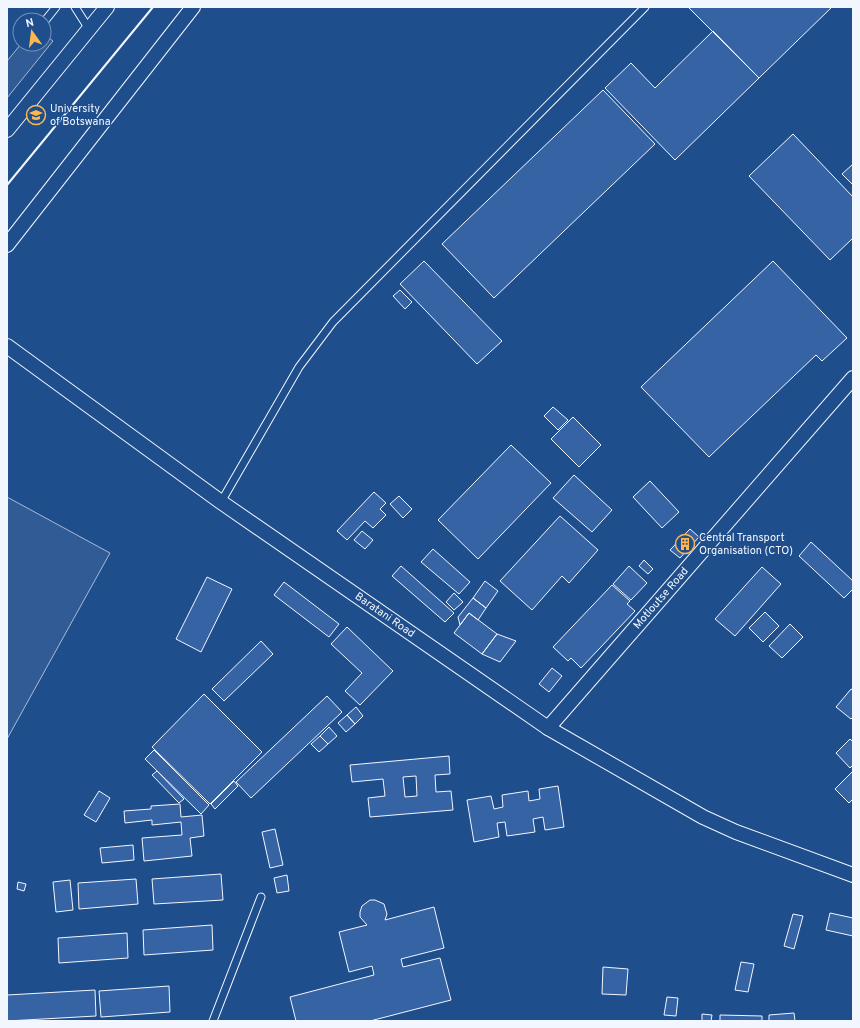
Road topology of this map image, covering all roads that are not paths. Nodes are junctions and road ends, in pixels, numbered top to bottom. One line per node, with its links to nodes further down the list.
1 (75, 7): 5 (lane)
2 (107, 7): 5 (street)
3 (193, 7): 7 (street)
4 (645, 7): 10 (lane)
5 (89, 29): 6 (street)
6 (7, 130)
7 (7, 245)
8 (7, 346): 10 (street, Baratani Road)
9 (853, 378): 11 (street, Motloutse Road)
10 (221, 502): 11 (street, Baratani Road)
11 (548, 728): 12 (street, Baratani Road)
12 (853, 875)
13 (261, 897): 14 (lane)
14 (213, 1021)

